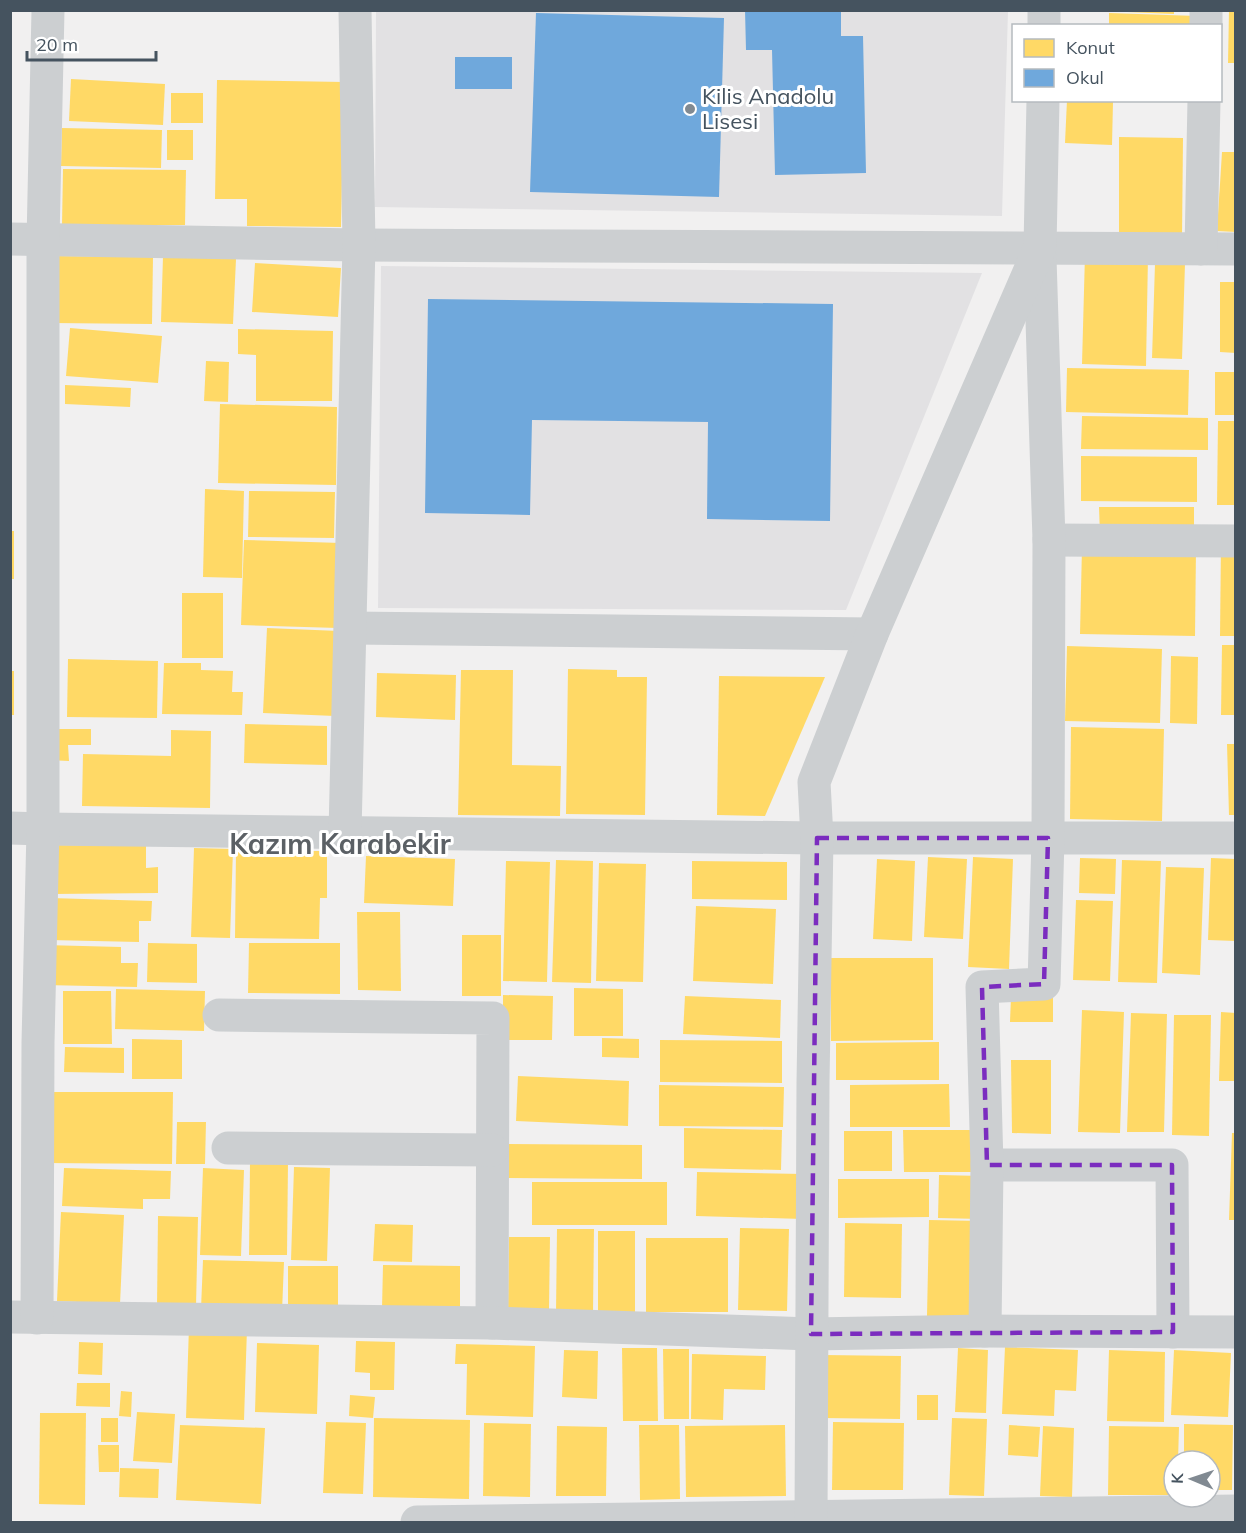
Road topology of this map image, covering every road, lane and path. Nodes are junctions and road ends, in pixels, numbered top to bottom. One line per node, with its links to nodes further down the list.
1 (48, 10): 6 (street)
2 (355, 10): 7 (street)
3 (1043, 102): 8 (street)
4 (1204, 102): 9 (street)
5 (10, 239): 6 (street)
6 (43, 241): 7 (street); 16 (street)
7 (359, 245): 8 (street); 13 (street)
8 (1040, 247): 9 (street); 11 (street); 14 (street)
9 (1201, 249): 10 (street)
10 (1236, 249)
11 (1049, 540): 12 (street); 19 (street)
12 (1236, 541)
13 (351, 628): 14 (street); 17 (street)
14 (872, 634): 18 (street)
15 (10, 828): 16 (street)
16 (43, 830): 17 (street); 25 (street)
17 (345, 833): 18 (street)
18 (817, 838): 19 (street); 30 (street)
19 (1048, 838): 20 (street); 24 (street)
20 (1236, 838)
21 (219, 1015): 23 (street)
22 (228, 1148): 23 (street)
23 (492, 1150): 26 (street)
24 (987, 1165): 27 (street); 28 (street)
25 (24, 1318): 26 (street)
26 (492, 1323): 30 (street)
27 (985, 1331): 28 (street); 30 (street)
28 (1173, 1332): 29 (street)
29 (1236, 1332)
30 (812, 1334): 32 (street)
31 (1236, 1511): 32 (street)
32 (811, 1520): 33 (street)
33 (417, 1522)

